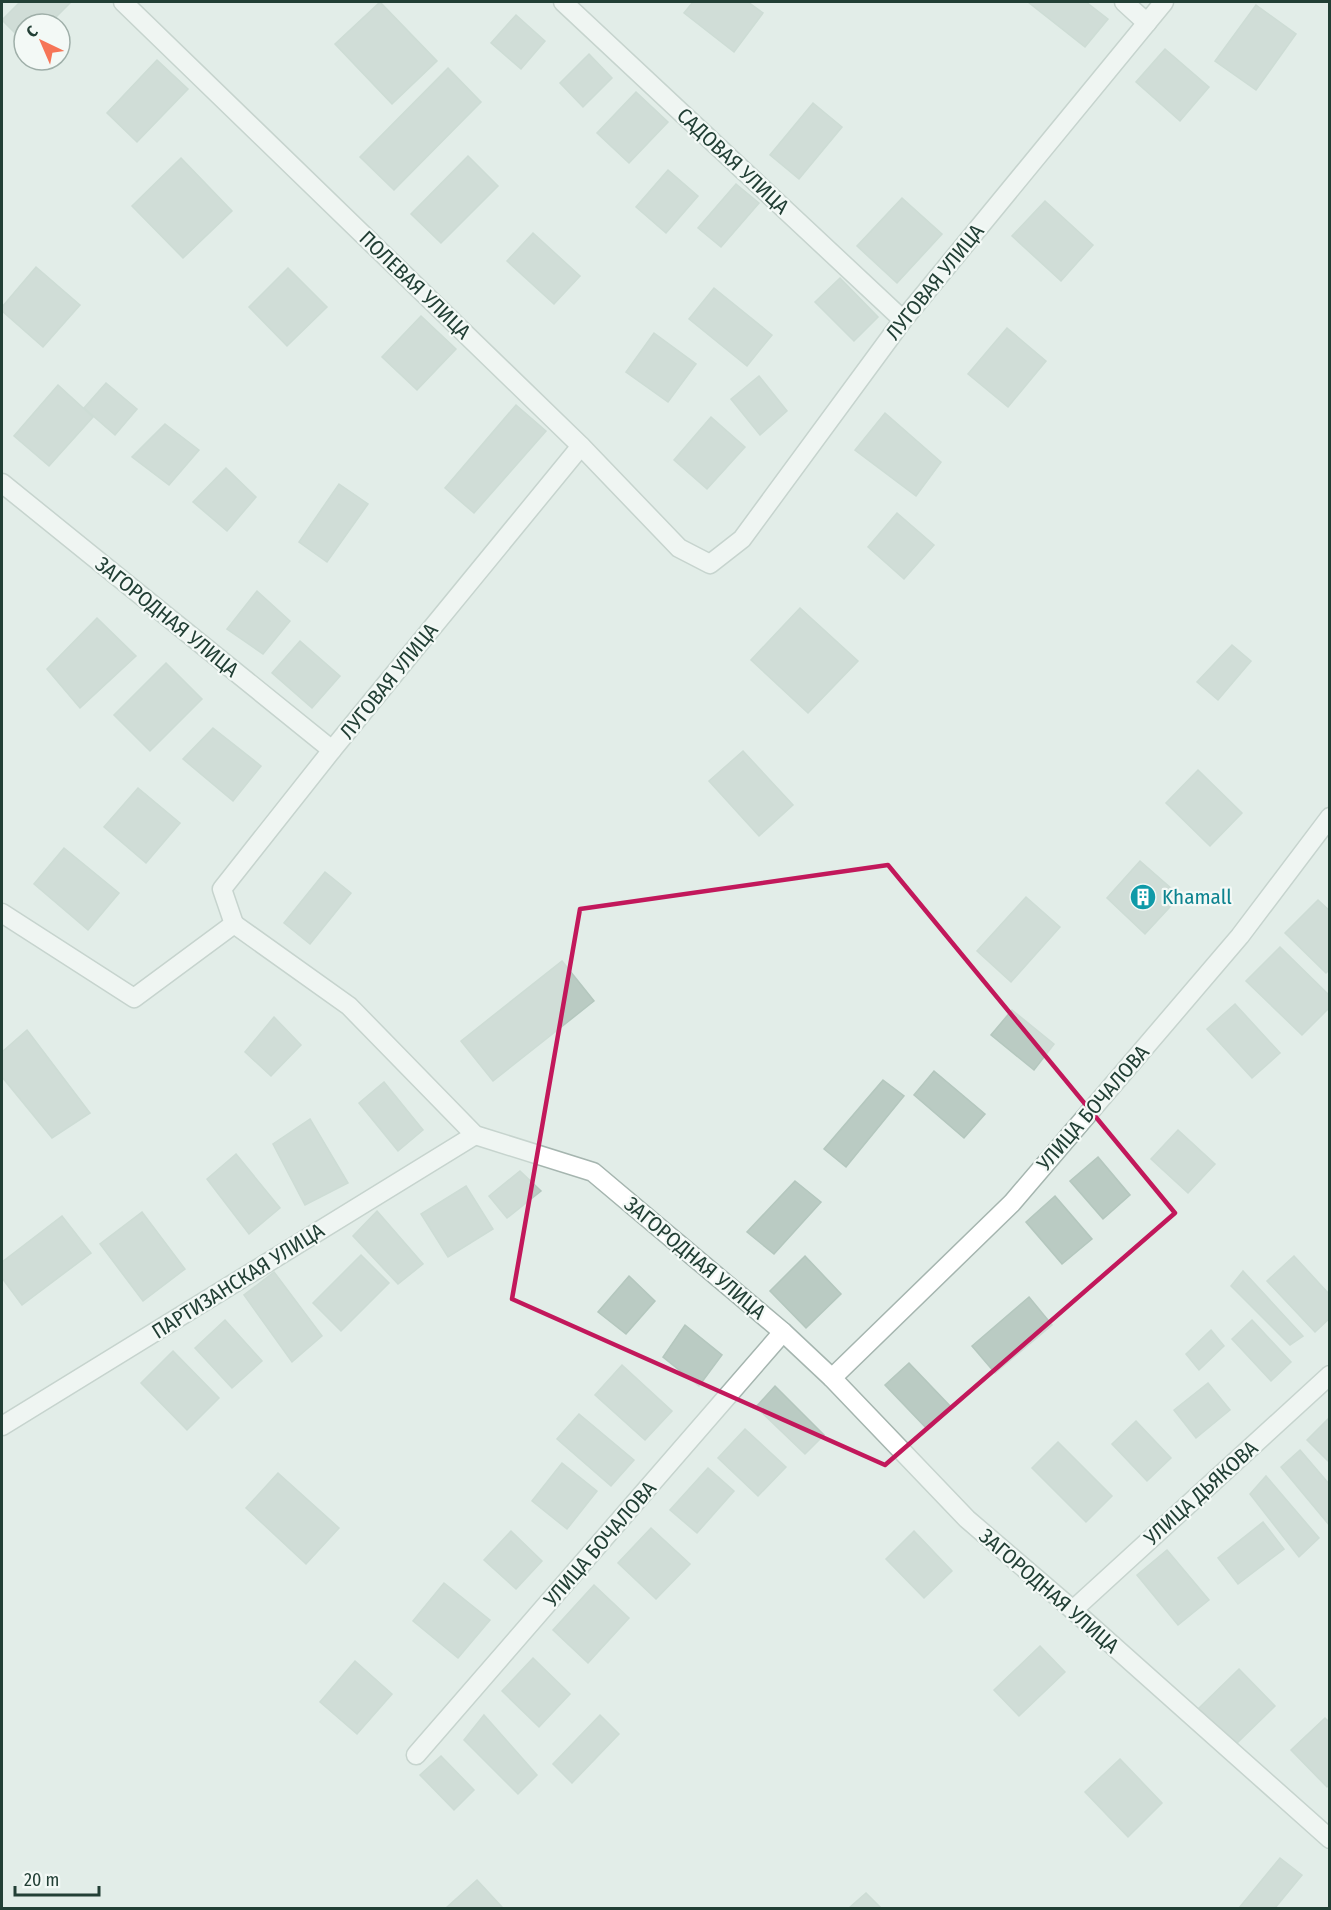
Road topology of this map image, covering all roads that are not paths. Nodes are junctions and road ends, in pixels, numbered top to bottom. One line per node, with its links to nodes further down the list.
1 (123, 2): 7 (street, ПОЛЕВАЯ УЛИЦА)
2 (563, 2): 6 (street, САДОВАЯ УЛИЦА)
3 (1124, 2): 5 (street)
4 (1164, 2): 5 (street, ЛУГОВАЯ УЛИЦА)
5 (1147, 23): 6 (street, ЛУГОВАЯ УЛИЦА)
6 (903, 320): 9 (street, ЛУГОВАЯ УЛИЦА)
7 (580, 446): 9 (street, ПОЛЕВАЯ УЛИЦА); 10 (street, ЛУГОВАЯ УЛИЦА)
8 (2, 483): 10 (street, ЗАГОРОДНАЯ УЛИЦА)
9 (710, 564)
10 (332, 750): 13 (street, ЛУГОВАЯ УЛИЦА)
11 (1329, 817): 17 (street, УЛИЦА БОЧАЛОВА)
12 (2, 913): 13 (street)
13 (234, 924): 14 (street, ЗАГОРОДНАЯ УЛИЦА)
14 (475, 1135): 15 (street, ЗАГОРОДНАЯ УЛИЦА); 18 (street, ПАРТИЗАНСКАЯ УЛИЦА)
15 (783, 1332): 17 (street, ЗАГОРОДНАЯ УЛИЦА); 20 (street, УЛИЦА БОЧАЛОВА)
16 (1329, 1375): 19 (street, УЛИЦА ДЬЯКОВА)
17 (832, 1378): 19 (street, ЗАГОРОДНАЯ УЛИЦА)
18 (2, 1426)
19 (1073, 1610): 21 (street, ЗАГОРОДНАЯ УЛИЦА)
20 (416, 1755)
21 (1329, 1839)

